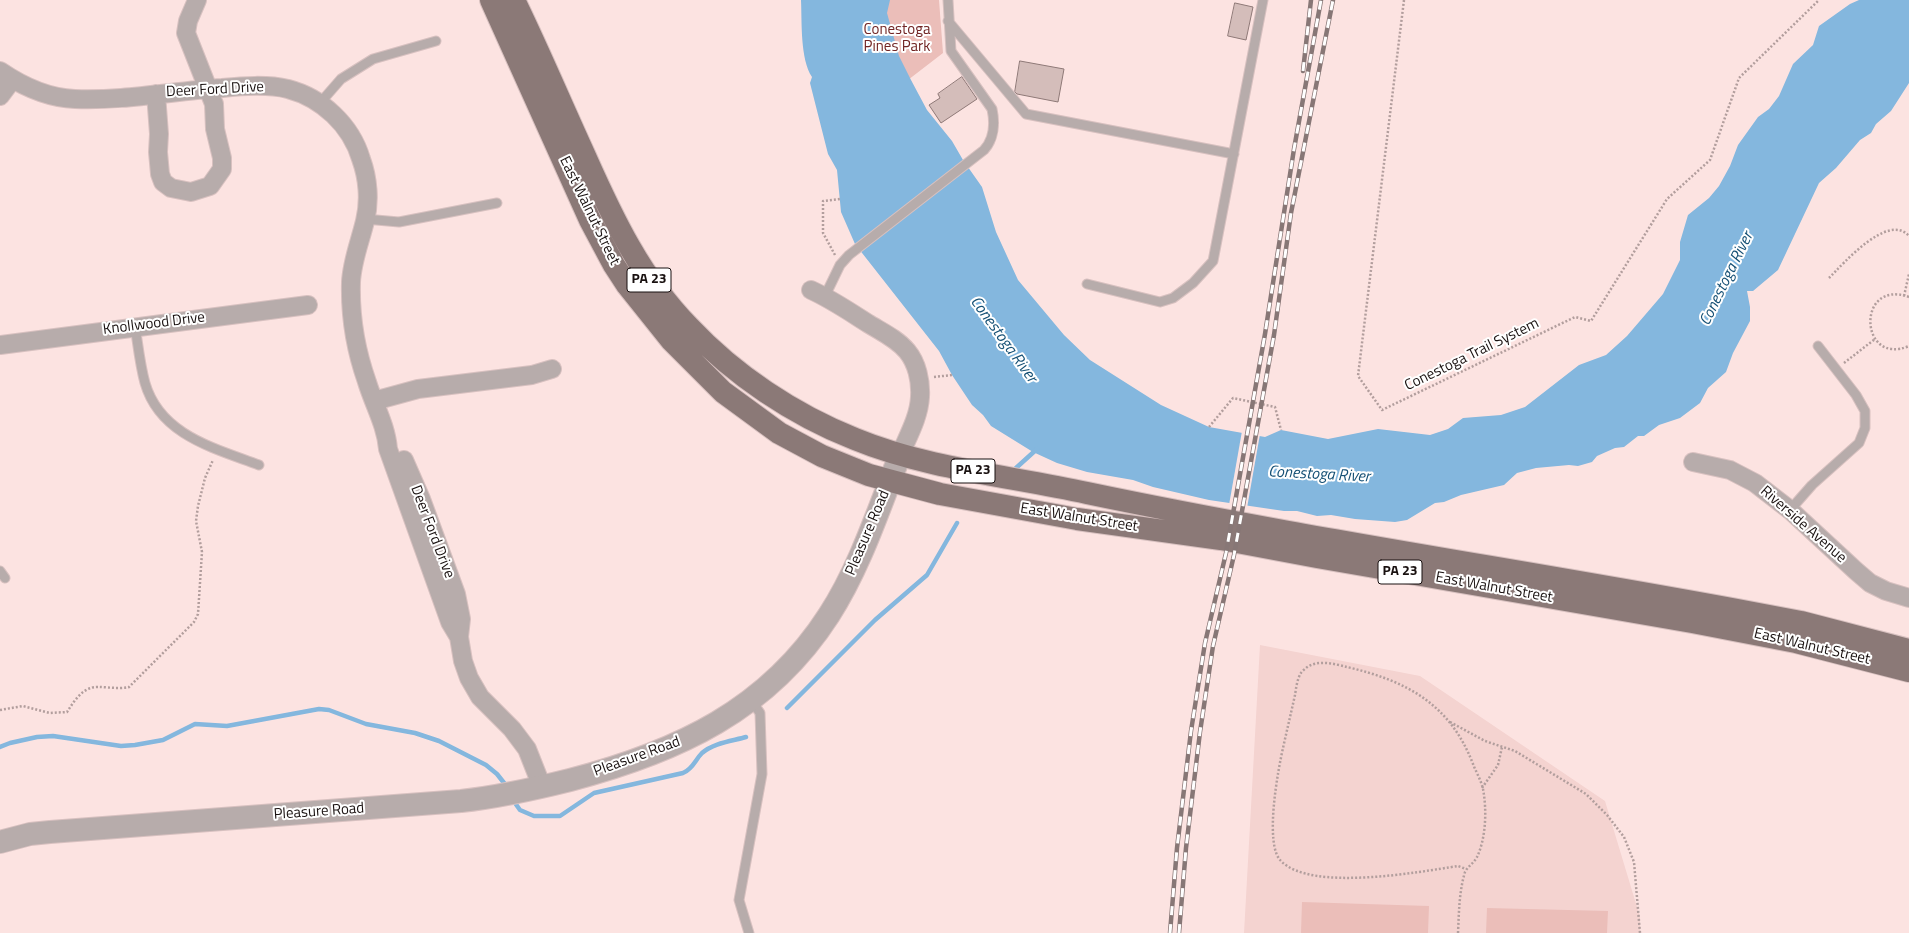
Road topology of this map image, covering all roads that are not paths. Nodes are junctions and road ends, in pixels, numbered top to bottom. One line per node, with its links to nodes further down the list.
1 (197, 0): 9 (street)
2 (491, 0): 27 (main road, East Walnut Street / PA 23)
3 (514, 0): 24 (main road, East Walnut Street / PA 23)
4 (948, 0): 6 (lane)
5 (1263, 0): 13 (lane)
6 (948, 21): 13 (lane); 17 (lane)
7 (436, 41): 12 (lane)
8 (6, 76): 10 (street, Deer Ford Drive); 11 (street)
9 (209, 88): 10 (street, Deer Ford Drive); 10 (street); 12 (street, Deer Ford Drive)
10 (156, 94)
11 (0, 96)
12 (320, 103): 15 (street, Deer Ford Drive)
13 (1234, 154): 16 (lane)
14 (497, 203): 15 (lane)
15 (365, 219): 23 (street, Deer Ford Drive)
16 (1087, 284)
17 (818, 293): 24 (street, Pleasure Road)
18 (308, 305): 19 (street, Knollwood Drive)
19 (135, 326): 20 (street, Knollwood Drive); 26 (lane)
20 (0, 345)
21 (1818, 346): 28 (lane)
22 (552, 369): 23 (street)
23 (374, 401): 33 (street, Deer Ford Drive)
24 (900, 455): 27 (street, Pleasure Road); 30 (main road, East Walnut Street / PA 23)
25 (1693, 462): 28 (street, Riverside Avenue)
26 (259, 465)
27 (890, 481): 31 (main road, East Walnut Street / PA 23); 32 (street, Pleasure Road)
28 (1790, 510): 29 (street, Riverside Avenue)
29 (1909, 598)
30 (1909, 650)
31 (1909, 671)
32 (752, 700): 33 (street, Pleasure Road); 35 (lane)
33 (542, 787): 34 (street, Pleasure Road)
34 (0, 842)
35 (749, 933)

